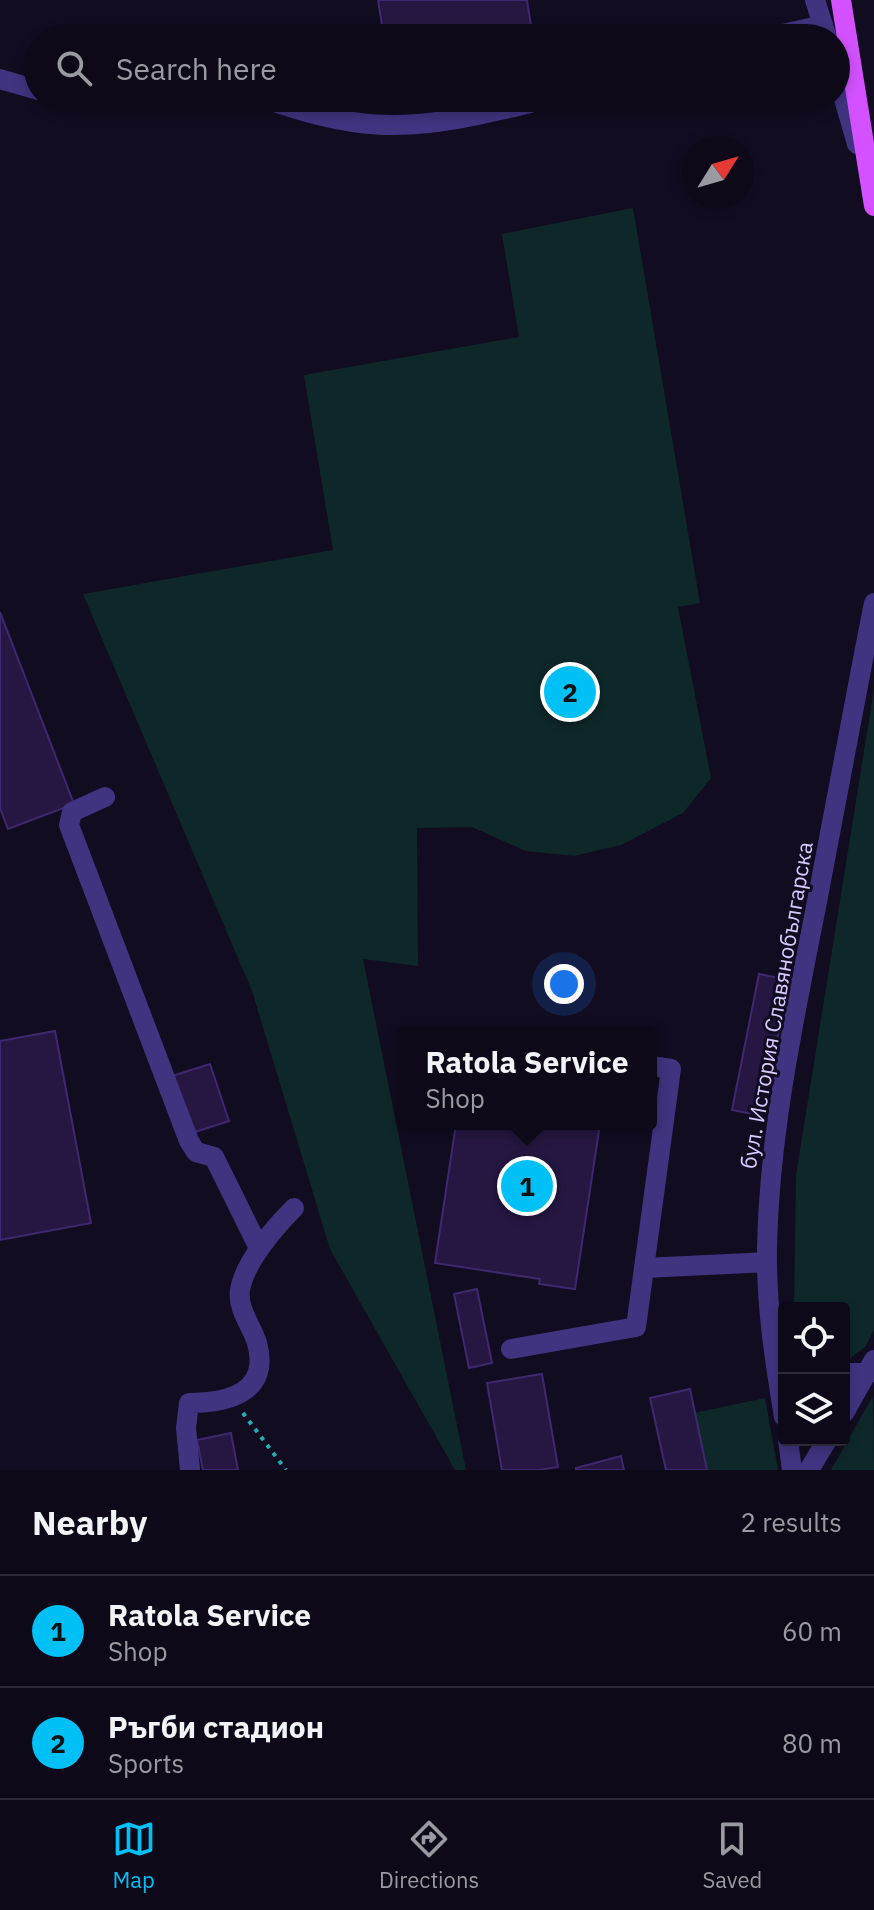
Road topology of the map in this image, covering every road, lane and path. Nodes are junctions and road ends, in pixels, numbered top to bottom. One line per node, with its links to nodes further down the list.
1 (815, 0): 3 (street)
2 (841, 0): 4 (main road)
3 (822, 24)
4 (845, 24)
5 (850, 55): 11 (main road)
6 (0, 79): 7 (street)
7 (24, 86)
8 (309, 112): 9 (street)
9 (489, 112)
10 (848, 112): 11 (street)
11 (874, 203)
12 (874, 603): 17 (street, бул. История Славянобългарска)
13 (105, 797): 16 (street)
14 (657, 1067): 18 (street)
15 (294, 1208): 16 (street)
16 (259, 1248): 23 (street)
17 (767, 1262): 18 (street); 20 (street, бул. История Славянобългарска)
18 (644, 1268): 19 (street)
19 (511, 1349)
20 (778, 1353)
21 (871, 1367): 22 (street); 24 (street)
22 (850, 1372)
23 (232, 1399): 27 (street); 28 (path)
24 (850, 1403)
25 (789, 1446): 29 (street)
26 (823, 1446): 30 (street)
27 (190, 1470)
28 (286, 1470)
29 (792, 1470)
30 (809, 1470)

